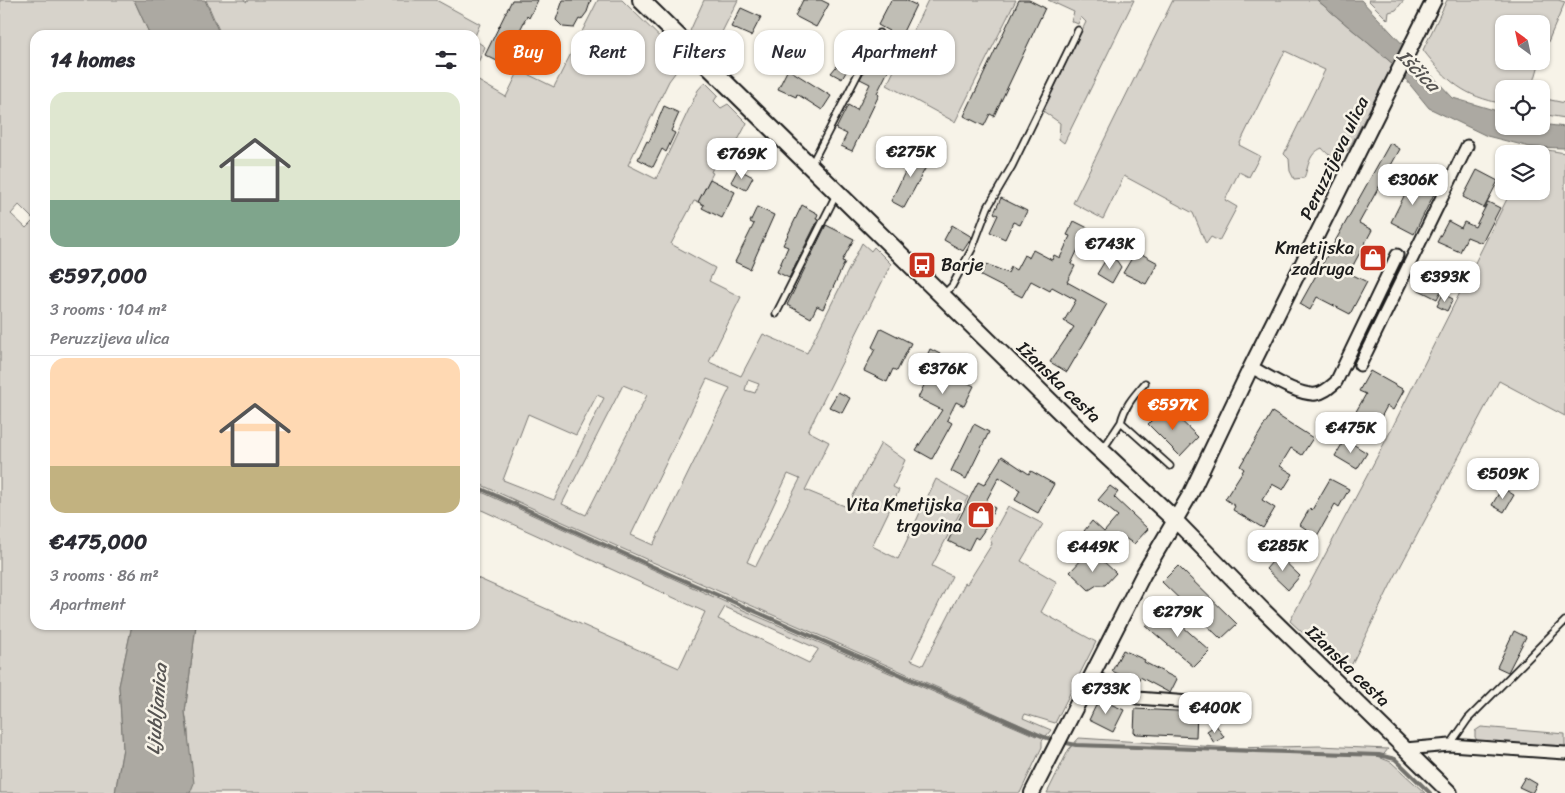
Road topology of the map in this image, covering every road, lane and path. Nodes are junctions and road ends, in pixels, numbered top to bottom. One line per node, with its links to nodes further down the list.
1 (641, 0): 6 (main road, Ižanska cesta)
2 (1432, 3): 12 (street, Peruzzijeva ulica)
3 (1078, 30): 9 (lane)
4 (857, 75): 6 (lane)
5 (1467, 146): 11 (street)
6 (810, 167): 7 (main road, Ižanska cesta)
7 (838, 193): 9 (main road, Ižanska cesta); 10 (lane)
8 (1397, 255): 12 (street)
9 (942, 296): 15 (main road, Ižanska cesta)
10 (776, 314)
11 (1360, 365)
12 (1251, 367): 17 (street, Peruzzijeva ulica)
13 (1145, 383): 14 (lane)
14 (1121, 422): 15 (lane); 16 (lane)
15 (1101, 451): 17 (main road, Ižanska cesta)
16 (1170, 466)
17 (1176, 521): 19 (street, Peruzzijeva ulica); 22 (street, Ižanska cesta)
18 (1565, 620): 21 (lane)
19 (1092, 676): 20 (street); 24 (street, Peruzzijeva ulica)
20 (1189, 702)
21 (1450, 745): 22 (street); 23 (street)
22 (1406, 749): 25 (street, Ižanska cesta)
23 (1565, 753)
24 (1032, 793)
25 (1450, 793)

